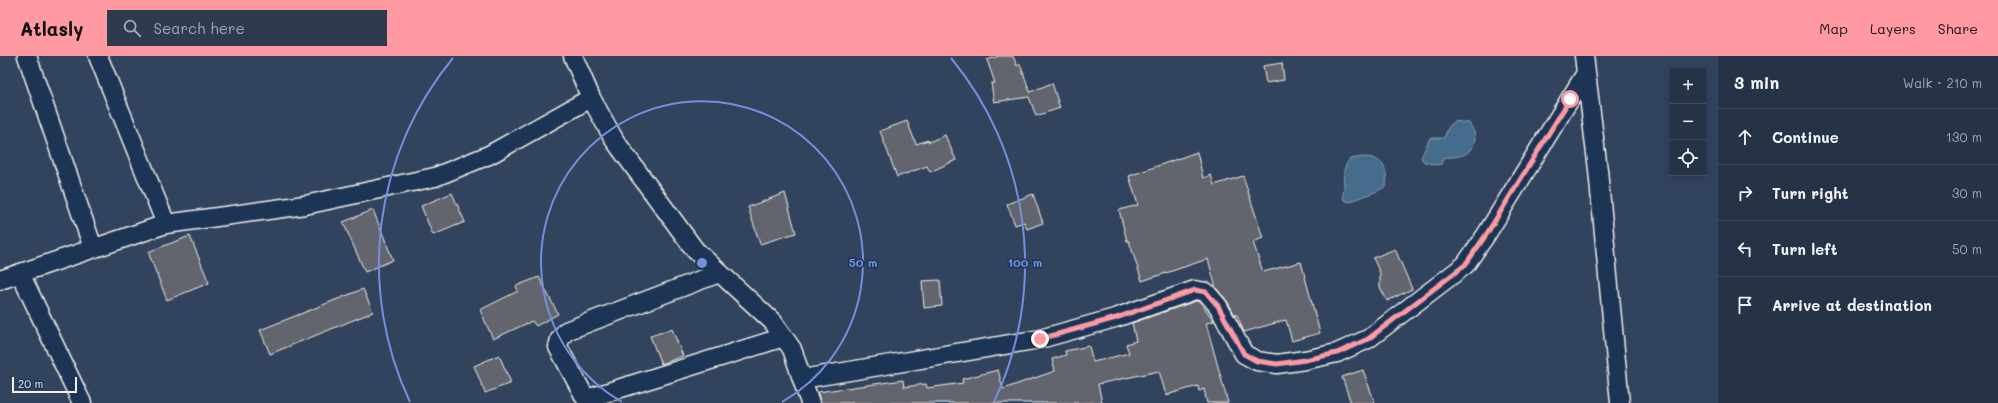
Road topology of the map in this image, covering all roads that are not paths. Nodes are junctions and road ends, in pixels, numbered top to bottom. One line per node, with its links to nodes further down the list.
1 (27, 56): 7 (street)
2 (98, 56): 6 (street)
3 (573, 56): 5 (street)
4 (1585, 64): 12 (street); 16 (street)
5 (591, 98): 6 (street); 9 (street)
6 (166, 224): 7 (street)
7 (93, 248): 8 (street)
8 (20, 273): 10 (street); 14 (street)
9 (720, 273): 11 (street); 13 (street)
10 (0, 280)
11 (784, 338): 12 (street); 13 (street)
12 (802, 379): 15 (street)
13 (587, 401)
14 (82, 403)
15 (810, 403)
16 (1620, 403)

